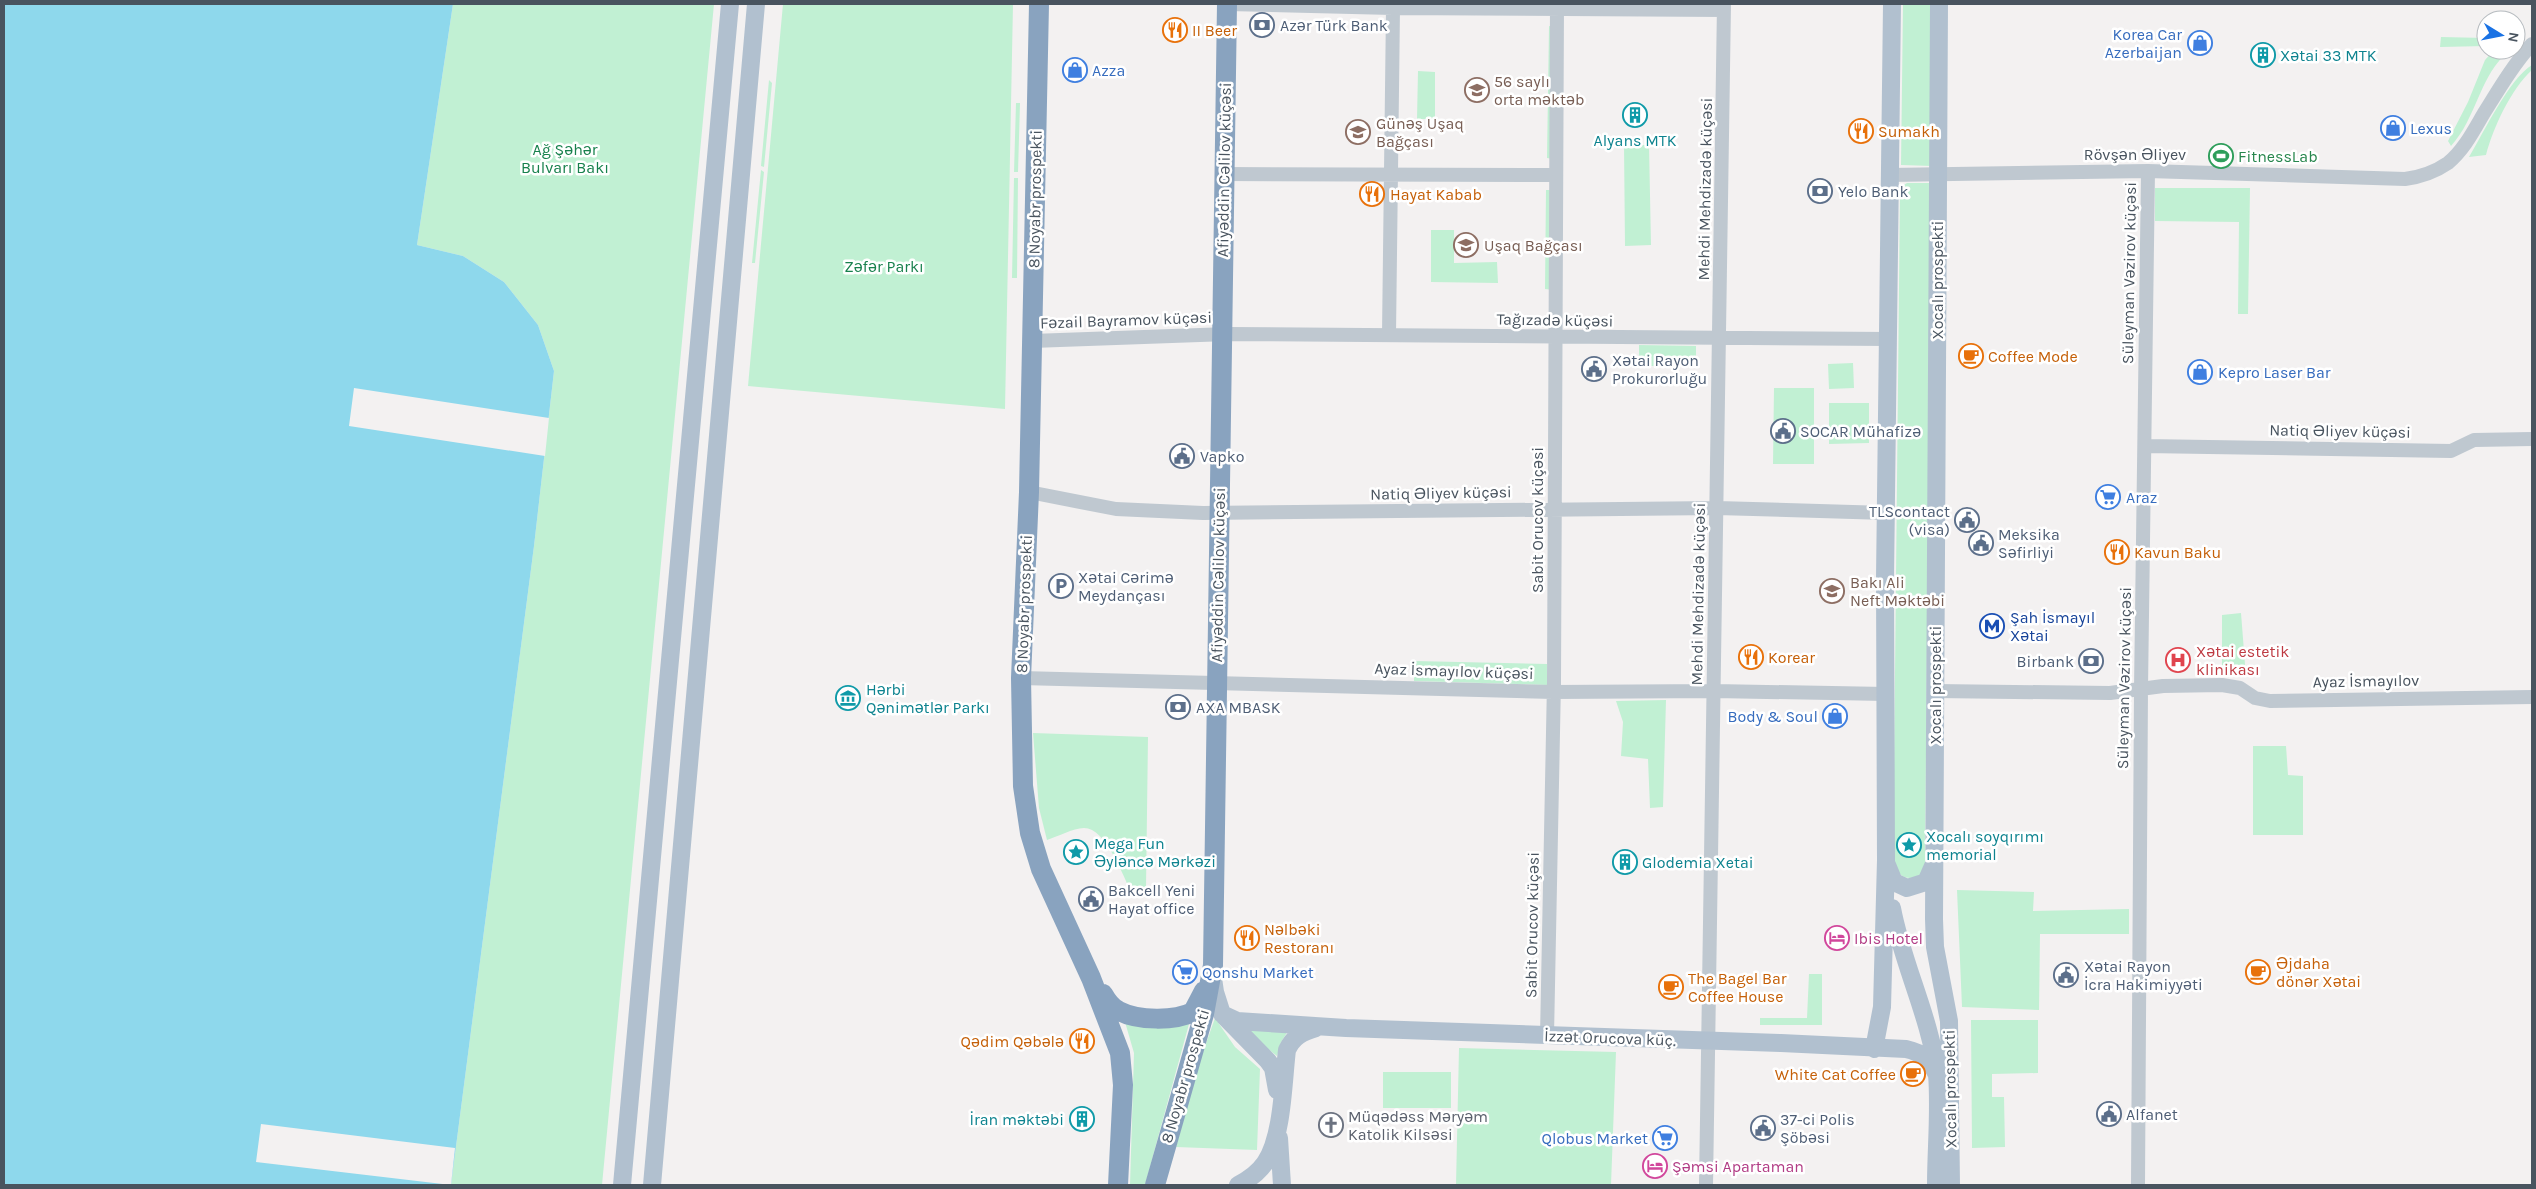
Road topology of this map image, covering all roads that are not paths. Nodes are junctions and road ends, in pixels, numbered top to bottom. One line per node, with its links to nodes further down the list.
1 (730, 4): 54 (main road)
2 (756, 4): 55 (main road)
3 (1039, 4): 24 (highway, 8 Noyabr prospekti)
4 (1227, 4): 9 (street); 14 (highway, Afiyəddin Cəlilov küçəsi)
5 (1892, 4): 18 (main road, Xocalı prospekti)
6 (1939, 4): 15 (main road, Xocalı prospekti)
7 (1557, 6): 8 (street); 9 (street); 17 (street, Sabit Orucov küçəsi)
8 (1724, 7): 22 (street, Mehdi Mehdizadə küçəsi)
9 (1393, 8): 16 (street)
10 (2532, 44): 12 (street, Rövşən Əliyev)
11 (2532, 52): 12 (street)
12 (2515, 63): 13 (street, Rövşən Əliyev)
13 (2148, 171): 15 (street, Rövşən Əliyev); 26 (street, Süleyman Vəzirov küçəsi)
14 (1223, 174): 16 (street); 19 (highway, Afiyəddin Cəlilov küçəsi)
15 (1938, 174): 18 (street, Rövşən Əliyev); 36 (main road, Xocalı prospekti)
16 (1392, 175): 17 (street); 20 (street)
17 (1555, 175): 21 (street, Sabit Orucov küçəsi)
18 (1889, 175): 23 (main road, Xocalı prospekti)
19 (1221, 334): 20 (street, Tağızadə küçəsi); 24 (street, Fəzail Bayramov küçəsi); 30 (highway, Afiyəddin Cəlilov küçəsi)
20 (1389, 335): 21 (street, Tağızadə küçəsi)
21 (1556, 338): 22 (street, Tağızadə küçəsi); 29 (street, Sabit Orucov küçəsi)
22 (1719, 338): 23 (street, Tağızadə küçəsi); 28 (street, Mehdi Mehdizadə küçəsi)
23 (1889, 338): 31 (main road, Xocalı prospekti)
24 (1032, 341): 27 (highway, 8 Noyabr prospekti)
25 (2532, 439): 26 (street, Natiq Əliyev küçəsi)
26 (2144, 446): 34 (street, Süleyman Vəzirov küçəsi)
27 (1028, 492): 30 (street, Natiq Əliyev küçəsi); 32 (highway, 8 Noyabr prospekti)
28 (1717, 508): 29 (street, Natiq Əliyev küçəsi); 31 (street, Natiq Əliyev küçəsi); 35 (street, Mehdi Mehdizadə küçəsi)
29 (1555, 509): 30 (street, Natiq Əliyev küçəsi); 37 (street, Sabit Orucov küçəsi)
30 (1219, 512): 33 (highway, Afiyəddin Cəlilov küçəsi)
31 (1886, 513): 38 (main road, Xocalı prospekti)
32 (1021, 678): 33 (street, Ayaz İsmayılov küçəsi); 43 (highway, 8 Noyabr prospekti)
33 (1216, 682): 37 (street, Ayaz İsmayılov küçəsi); 42 (highway, Afiyəddin Cəlilov küçəsi)
34 (2141, 689): 36 (street, Ayaz İsmayılov); 39 (street, Ayaz İsmayılov); 63 (street, Süleyman Vəzirov küçəsi)
35 (1714, 691): 37 (street, Ayaz İsmayılov küçəsi); 38 (street, Ayaz İsmayılov küçəsi); 50 (street, Mehdi Mehdizadə küçəsi)
36 (1935, 691): 41 (main road, Xocalı prospekti)
37 (1553, 692): 49 (street, Sabit Orucov küçəsi)
38 (1886, 694): 40 (main road, Xocalı prospekti)
39 (2532, 697)
40 (1886, 860): 41 (main road); 48 (main road, Xocalı prospekti); 51 (main road, Xocalı prospekti)
41 (1934, 862): 44 (main road, Xocalı prospekti)
42 (1213, 965): 43 (highway); 45 (main road); 57 (highway, 8 Noyabr prospekti)
43 (1091, 978): 56 (highway, 8 Noyabr prospekti)
44 (1941, 980): 46 (main road, Xocalı prospekti); 48 (main road)
45 (1222, 1014): 47 (main road, İzzət Orucova küç.); 53 (main road)
46 (1949, 1021): 48 (main road); 62 (main road, Xocalı prospekti)
47 (1321, 1027): 49 (main road, İzzət Orucova küç.); 53 (main road)
48 (1927, 1027): 51 (main road); 52 (main road, Xocalı prospekti)
49 (1548, 1036): 50 (main road, İzzət Orucova küç.)
50 (1708, 1041): 51 (main road, İzzət Orucova küç.); 60 (street, Mehdi Mehdizadə küçəsi)
51 (1874, 1049): 52 (main road, İzzət Orucova küç.)
52 (1937, 1075): 61 (main road, Xocalı prospekti)
53 (1279, 1115): 58 (main road); 59 (main road)
54 (622, 1185)
55 (652, 1185)
56 (1118, 1185)
57 (1155, 1185)
58 (1238, 1185)
59 (1282, 1185)
60 (1706, 1185)
61 (1936, 1185)
62 (1951, 1185)
63 (2138, 1185)

